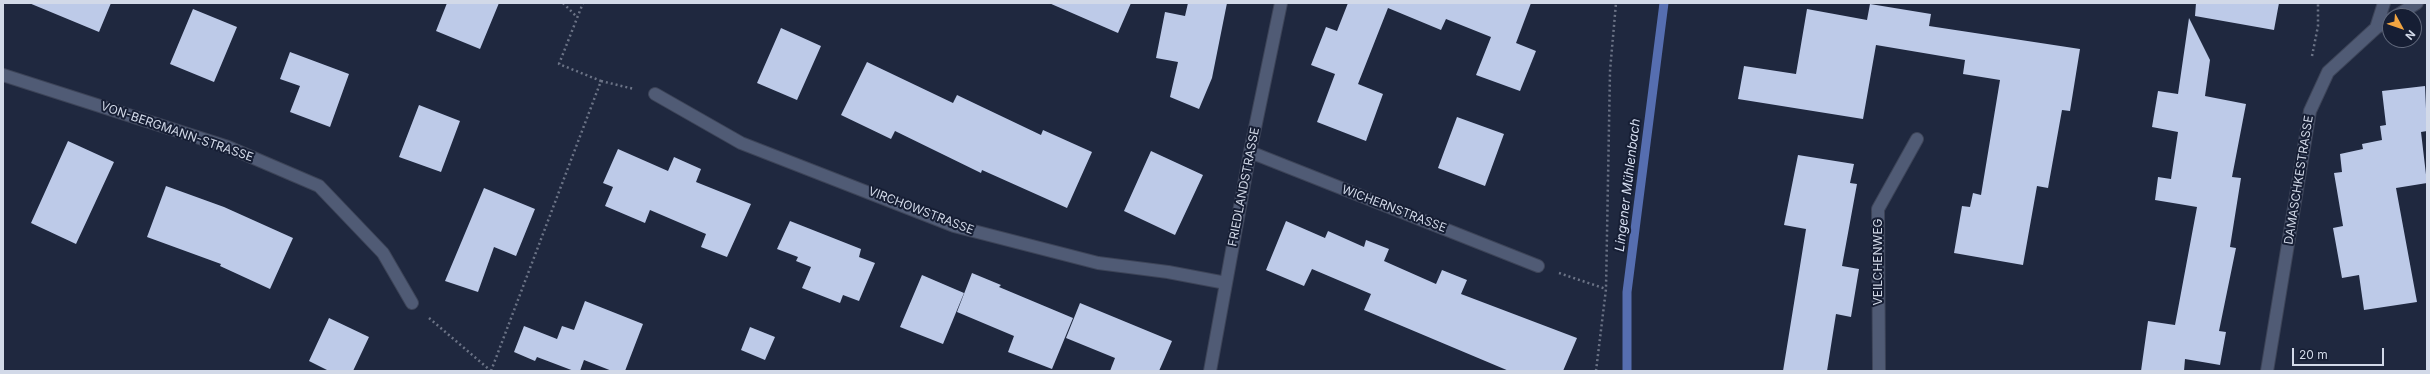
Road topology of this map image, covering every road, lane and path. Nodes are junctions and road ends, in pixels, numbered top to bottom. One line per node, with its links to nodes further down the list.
1 (563, 3): 6 (path)
2 (583, 3): 6 (path)
3 (1281, 3): 13 (street, FRIEDLANDSTRASSE)
4 (1616, 3): 16 (path)
5 (2384, 3): 8 (street)
6 (577, 16): 10 (path)
7 (2382, 24): 8 (street, DAMASCHKESTRASSE)
8 (2376, 28): 22 (street, DAMASCHKESTRASSE)
9 (3, 75): 17 (street, VON-BERGMANN-STRASSE)
10 (601, 81): 11 (path); 18 (path)
11 (656, 94): 15 (street, VIRCHOWSTRASSE)
12 (1917, 139): 21 (street, VEILCHENWEG)
13 (1250, 152): 14 (street, WICHERNSTRASSE); 15 (street, FRIEDLANDSTRASSE)
14 (1538, 266): 16 (path)
15 (1226, 283): 19 (street, FRIEDLANDSTRASSE)
16 (1606, 289): 20 (path)
17 (412, 303): 18 (path)
18 (491, 371)
19 (1210, 371)
20 (1596, 371)
21 (1879, 371)
22 (2267, 371)

